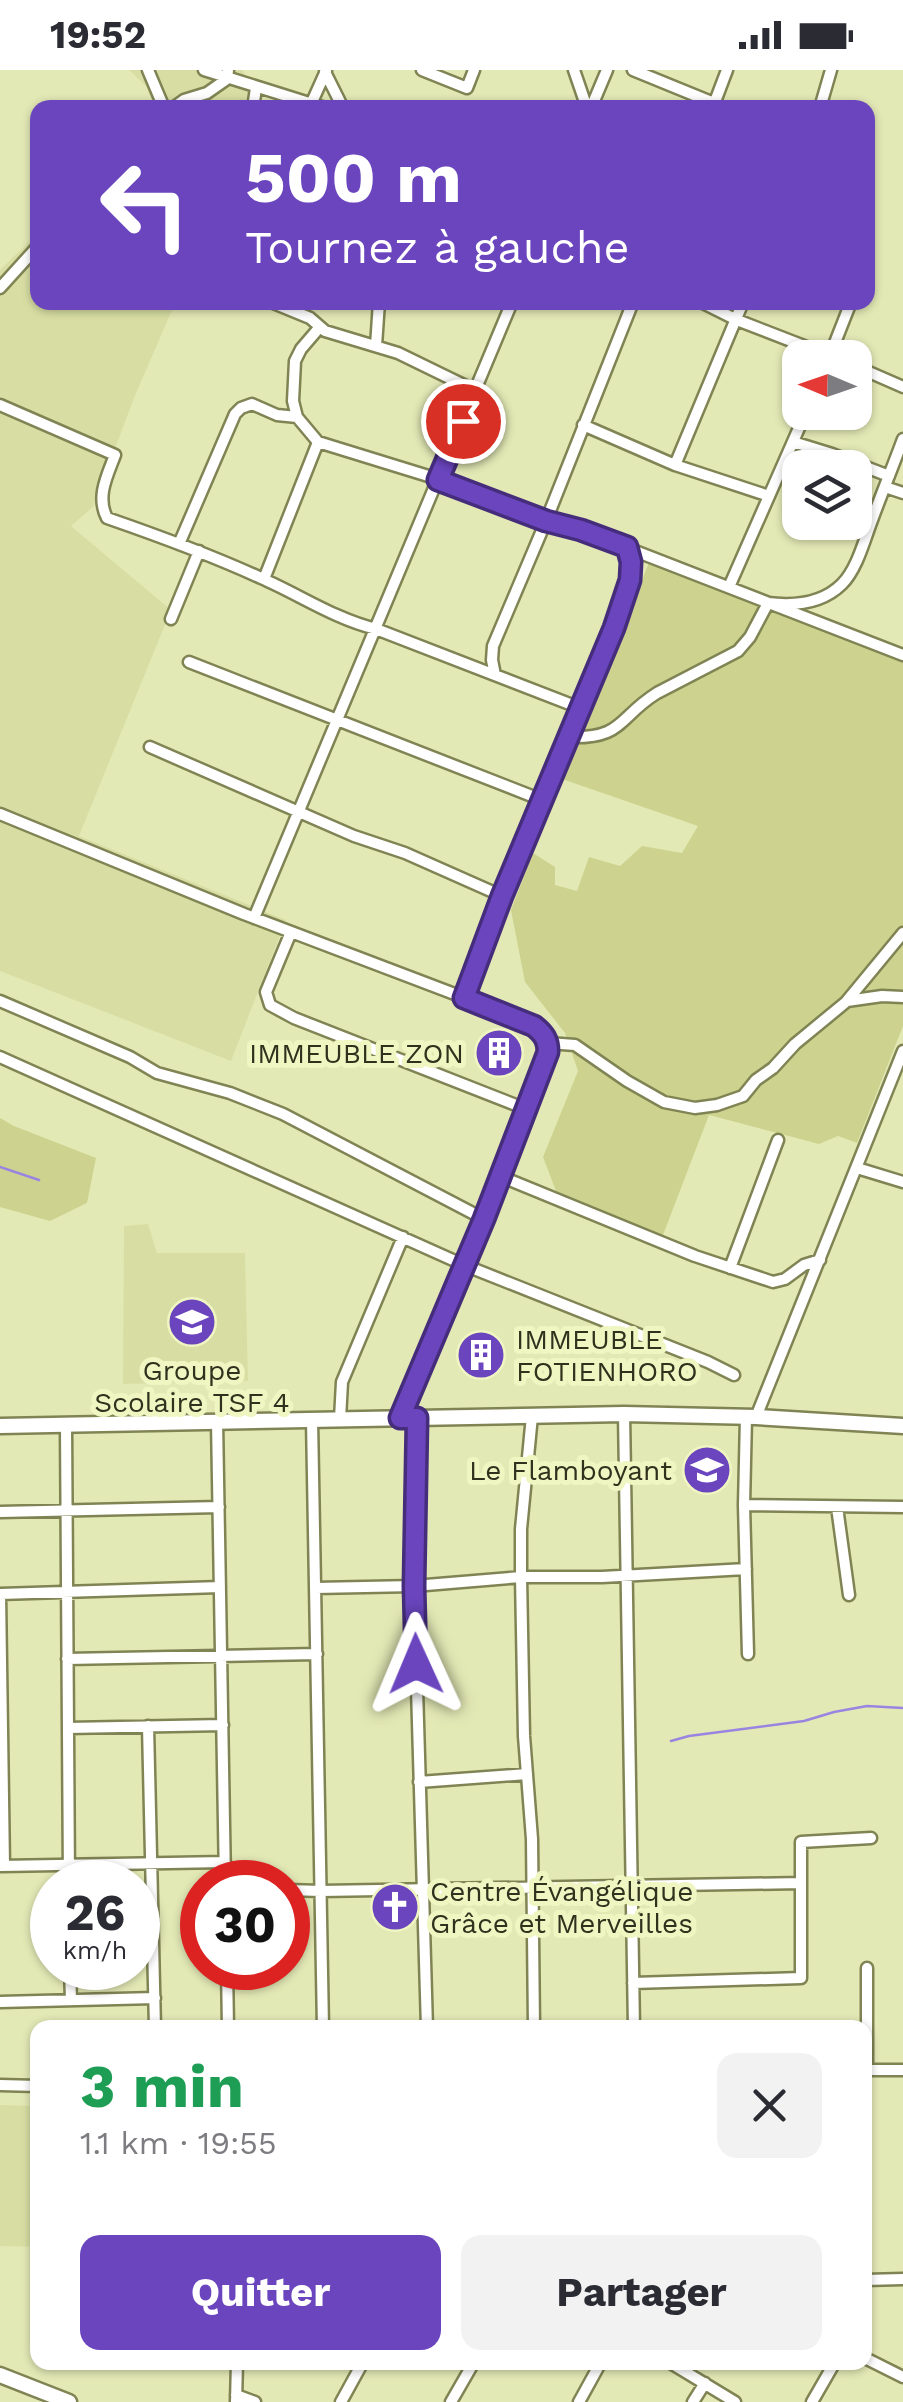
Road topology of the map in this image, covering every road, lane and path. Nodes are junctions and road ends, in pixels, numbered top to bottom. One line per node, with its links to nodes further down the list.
1 (148, 70): 13 (street)
2 (204, 70): 11 (street)
3 (422, 70): 4 (street)
4 (474, 70)
5 (574, 70): 19 (street)
6 (607, 70): 20 (street)
7 (633, 70): 21 (street)
8 (727, 70): 22 (street)
9 (831, 70): 23 (street)
10 (326, 71): 17 (street); 18 (street)
11 (228, 74): 12 (street); 14 (street)
12 (256, 88): 15 (street); 16 (street)
13 (161, 100)
14 (184, 100)
15 (254, 100)
16 (304, 100)
17 (313, 100)
18 (339, 100)
19 (586, 100)
20 (593, 100)
21 (704, 100)
22 (720, 100)
23 (822, 100)
24 (30, 255): 25 (street)
25 (0, 288)
26 (291, 310): 34 (street)
27 (378, 310): 37 (street)
28 (509, 310): 40 (street)
29 (630, 310): 43 (street)
30 (718, 310): 33 (street)
31 (740, 310): 33 (street)
32 (848, 310): 36 (street)
33 (737, 320): 35 (street); 48 (street)
34 (319, 328): 37 (street); 42 (street)
35 (788, 340)
36 (838, 340)
37 (376, 346): 40 (street)
38 (872, 373): 39 (street)
39 (903, 387)
40 (476, 391): 49 (street)
41 (0, 404): 54 (street)
42 (297, 417): 46 (street); 54 (street)
43 (583, 425): 48 (street); 53 (street)
44 (798, 430): 47 (street)
45 (903, 439): 50 (street)
46 (318, 442): 49 (street); 57 (street)
47 (793, 442): 50 (street); 52 (street)
48 (675, 465): 52 (street)
49 (438, 480): 53 (street); 61 (street)
50 (887, 482): 51 (street); 59 (street)
51 (903, 493)
52 (770, 496): 58 (street)
53 (546, 521): 55 (street); 64 (street)
54 (179, 544): 56 (street)
55 (627, 547): 58 (street); 65 (street)
56 (200, 551): 57 (street); 60 (street)
57 (264, 579): 61 (street)
58 (728, 587): 59 (street)
59 (768, 603): 62 (street); 67 (street)
60 (171, 619)
61 (376, 629): 64 (street); 66 (street)
62 (903, 655)
63 (190, 662): 66 (street)
64 (496, 675): 65 (street)
65 (580, 708): 67 (street)
66 (338, 721): 69 (street); 70 (street)
67 (568, 737): 69 (street)
68 (150, 747): 70 (street)
69 (542, 800): 72 (street)
70 (298, 810): 72 (street); 73 (street)
71 (0, 814): 73 (street)
72 (502, 896): 77 (street)
73 (254, 918): 74 (street)
74 (291, 932): 77 (street); 83 (street)
75 (903, 933): 79 (street)
76 (903, 997): 79 (street)
77 (464, 998): 80 (street)
78 (0, 1001): 88 (street)
79 (846, 1002): 80 (street)
80 (548, 1043): 83 (street)
81 (903, 1051): 85 (street)
82 (0, 1057): 89 (street)
83 (526, 1110): 86 (street)
84 (778, 1140): 92 (street)
85 (857, 1168): 87 (street); 90 (street)
86 (500, 1176): 88 (street); 92 (street)
87 (903, 1182)
88 (484, 1219): 91 (street)
89 (403, 1237): 91 (street); 99 (street)
90 (820, 1260): 92 (street); 98 (street)
91 (464, 1265): 93 (street); 96 (street)
92 (730, 1268)
93 (734, 1376)
94 (624, 1414): 95 (street); 98 (street); 112 (street)
95 (532, 1416): 97 (street); 113 (street)
96 (400, 1418): 97 (street); 99 (street)
97 (417, 1418): 114 (street)
98 (751, 1418): 104 (street); 105 (street)
99 (340, 1419): 100 (street)
100 (312, 1420): 101 (street); 116 (street)
101 (217, 1421): 103 (street); 106 (street)
102 (0, 1426): 103 (street)
103 (66, 1426): 109 (street)
104 (903, 1426)
105 (744, 1506): 107 (street); 111 (street)
106 (219, 1507): 109 (street); 115 (street)
107 (837, 1507): 108 (street); 119 (street)
108 (903, 1507)
109 (66, 1510): 110 (street); 117 (street)
110 (0, 1512)
111 (746, 1569): 112 (street); 121 (street)
112 (627, 1575): 113 (street); 139 (street)
113 (521, 1577): 114 (street); 129 (street)
114 (414, 1586): 116 (street); 130 (street)
115 (220, 1587): 117 (street); 122 (street)
116 (316, 1588): 120 (street)
117 (66, 1592): 118 (street); 123 (street)
118 (0, 1594): 124 (street)
119 (848, 1595)
120 (316, 1654): 122 (street); 143 (street)
121 (748, 1654)
122 (221, 1656): 123 (street); 125 (street)
123 (67, 1659): 127 (street)
124 (0, 1670): 128 (street)
125 (222, 1725): 126 (street); 135 (street)
126 (148, 1726): 127 (street); 134 (street)
127 (68, 1728): 133 (street)
128 (1, 1738): 131 (street)
129 (527, 1774): 130 (street); 140 (street)
130 (419, 1782): 141 (street)
131 (1, 1802): 136 (street)
132 (871, 1838): 138 (street)
133 (69, 1860)
134 (152, 1860)
135 (225, 1860)
136 (2, 1866): 137 (street)
137 (30, 1866)
138 (802, 1883): 139 (street); 145 (street)
139 (632, 1886): 140 (street); 145 (street)
140 (531, 1888): 141 (street); 156 (street)
141 (422, 1890): 143 (street); 155 (street)
142 (310, 1891): 143 (street)
143 (321, 1892): 154 (street)
144 (866, 1968): 158 (street)
145 (633, 1983): 157 (street)
146 (71, 1990): 150 (street)
147 (155, 1990): 149 (street)
148 (227, 1990): 153 (street)
149 (155, 1998): 150 (street); 152 (street)
150 (71, 2000): 151 (street)
151 (0, 2002)
152 (155, 2020)
153 (228, 2020)
154 (323, 2020)
155 (427, 2020)
156 (534, 2020)
157 (634, 2020)
158 (866, 2020)
159 (872, 2070): 160 (street)
160 (903, 2070)
161 (0, 2084): 162 (street)
162 (30, 2086)
163 (872, 2280): 164 (street)
164 (903, 2280)
165 (872, 2362): 173 (street)
166 (237, 2370): 175 (street)
167 (359, 2370): 178 (street)
168 (469, 2370): 179 (street)
169 (597, 2370): 180 (street)
170 (683, 2370): 174 (street)
171 (830, 2370): 183 (street)
172 (0, 2375): 176 (street)
173 (903, 2377)
174 (705, 2383): 181 (street); 182 (street)
175 (236, 2399): 177 (street)
176 (70, 2402)
177 (254, 2402)
178 (342, 2402)
179 (451, 2402)
180 (579, 2402)
181 (693, 2402)
182 (736, 2402)
183 (812, 2402)

